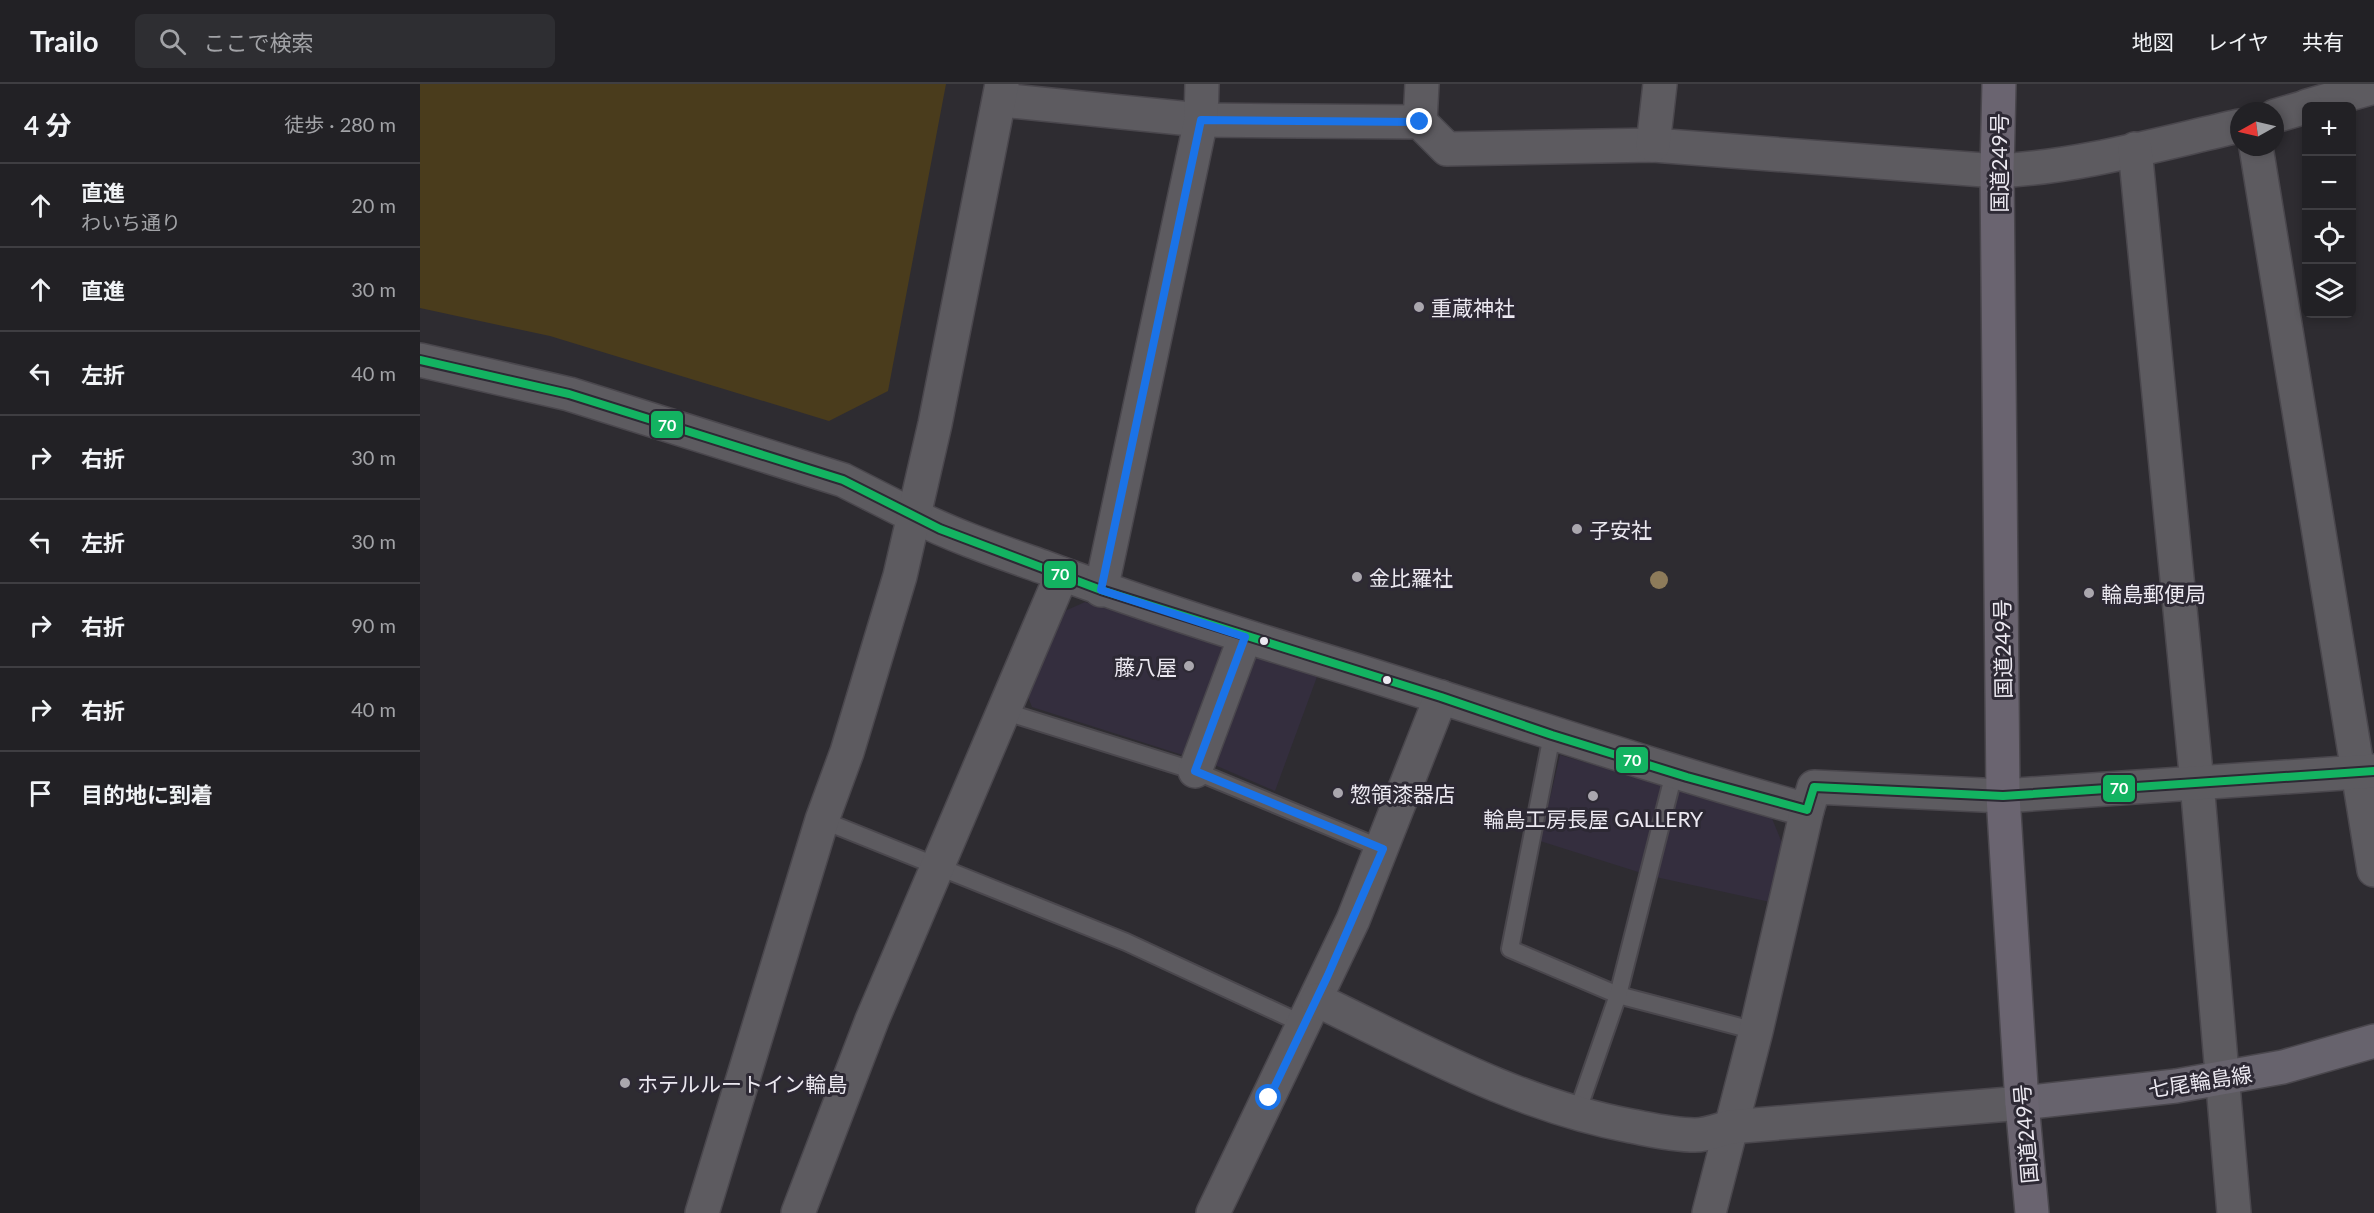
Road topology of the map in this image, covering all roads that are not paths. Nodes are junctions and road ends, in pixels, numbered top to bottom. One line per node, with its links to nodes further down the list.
1 (1202, 84): 10 (street)
2 (1422, 84): 11 (street)
3 (1660, 84): 13 (street)
4 (1999, 84): 16 (highway, 国道249号)
5 (2374, 87): 7 (street)
6 (1002, 92): 10 (street); 18 (street)
7 (2324, 102)
8 (2302, 108): 9 (street)
9 (2284, 113)
10 (1201, 120): 11 (street); 20 (street)
11 (1420, 122): 13 (street)
12 (2230, 128): 14 (street)
13 (1653, 145): 16 (street)
14 (2135, 149): 16 (street); 28 (street)
15 (2258, 156): 26 (street)
16 (1997, 171): 29 (highway, 国道249号)
17 (420, 360): 18 (street)
18 (914, 516): 19 (street); 31 (street)
19 (1062, 574): 20 (street); 23 (street)
20 (1101, 590): 21 (street)
21 (1245, 637): 22 (street); 25 (street)
22 (1441, 697): 24 (street); 32 (street)
23 (1003, 711): 25 (lane); 33 (street)
24 (1552, 735): 27 (street); 35 (lane)
25 (1195, 771): 32 (lane)
26 (2365, 772): 28 (street); 34 (street)
27 (1674, 773): 30 (street); 35 (lane)
28 (2197, 783): 29 (street); 39 (street)
29 (2003, 796): 30 (street); 40 (highway, 国道249号)
30 (1807, 810): 37 (street)
31 (822, 820): 33 (lane); 44 (street)
32 (1383, 849): 36 (street)
33 (938, 866): 36 (lane); 43 (street)
34 (2374, 870)
35 (1618, 995): 37 (lane); 41 (lane)
36 (1311, 1012): 41 (street); 45 (street)
37 (1756, 1031): 42 (street)
38 (2374, 1041): 39 (main road, 七尾輪島線)
39 (2222, 1078): 40 (main road, 七尾輪島線); 48 (street)
40 (2022, 1103): 42 (street); 47 (highway, 国道249号)
41 (1577, 1113): 42 (street)
42 (1731, 1127): 46 (street)
43 (804, 1211)
44 (702, 1213)
45 (1214, 1213)
46 (1709, 1213)
47 (2032, 1213)
48 (2234, 1213)

